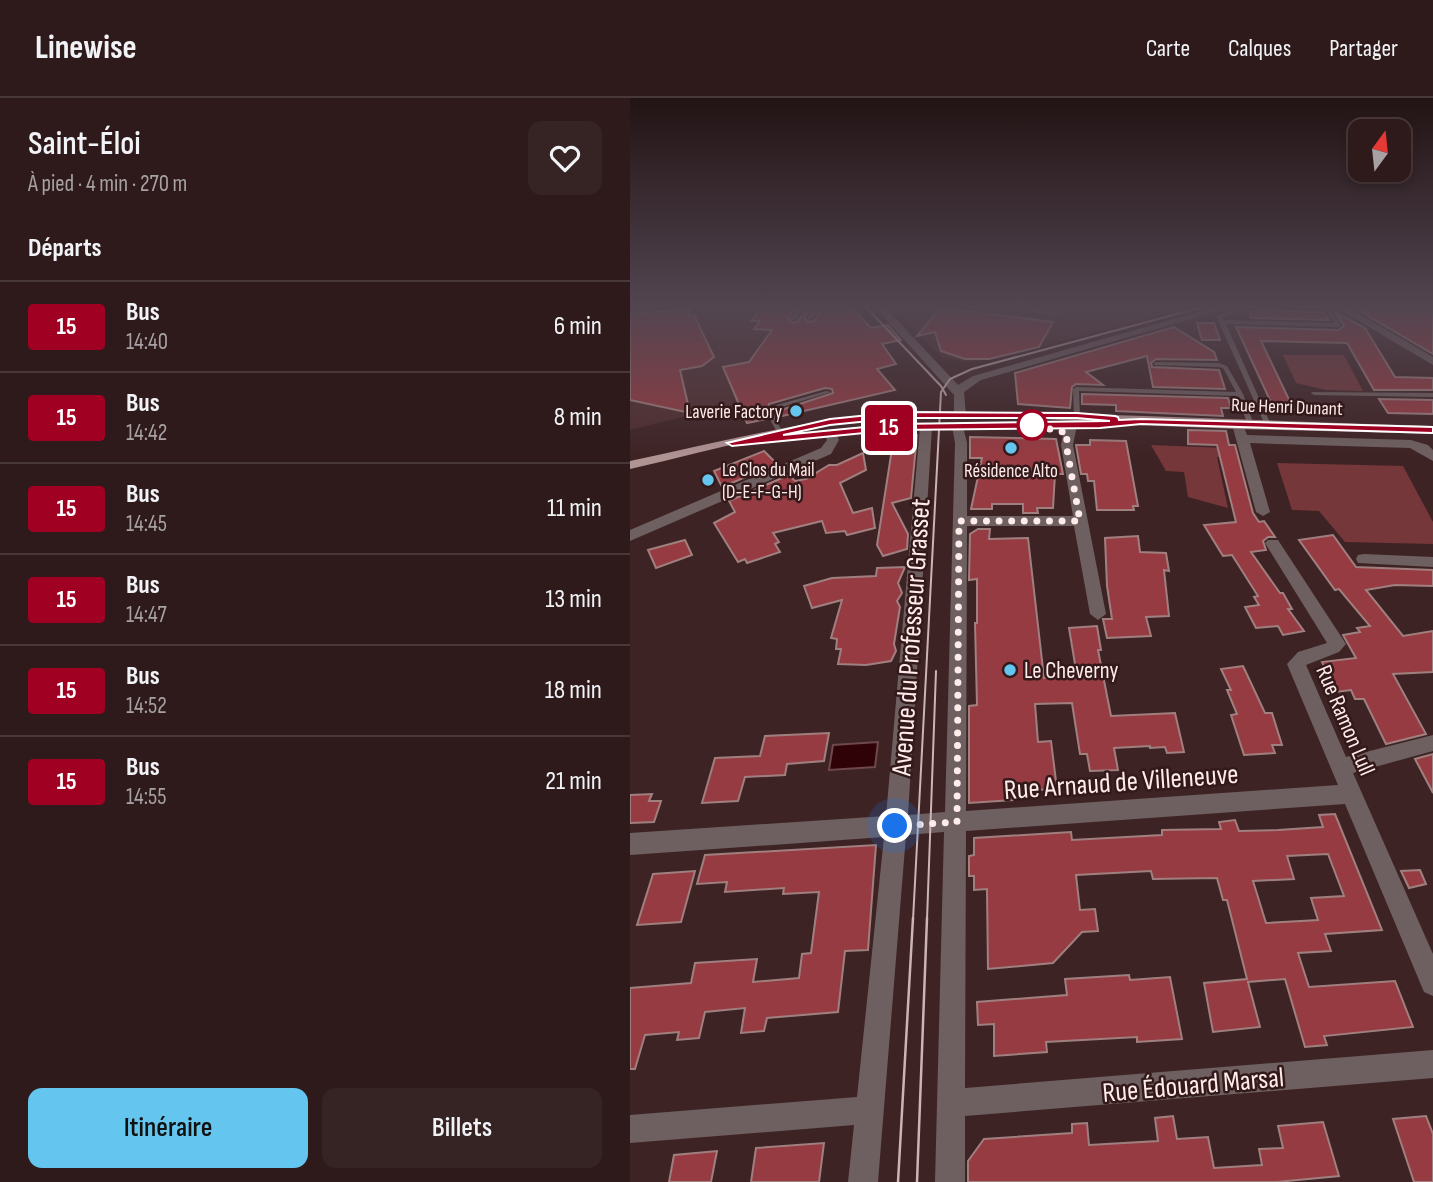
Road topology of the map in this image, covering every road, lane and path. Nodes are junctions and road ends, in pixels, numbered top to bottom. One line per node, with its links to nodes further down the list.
1 (924, 356): 5 (street)
2 (1055, 356): 5 (street)
3 (1237, 356): 14 (lane)
4 (1156, 364): 8 (lane)
5 (957, 391): 12 (street, Avenue du Professeur Grasset)
6 (828, 392): 17 (lane)
7 (1314, 393): 9 (lane)
8 (1240, 394): 11 (lane); 13 (lane)
9 (1433, 395)
10 (899, 415): 12 (main road); 17 (main road); 18 (main road)
11 (1074, 420): 12 (main road, Rue Henri Dunant); 13 (main road, Rue Henri Dunant); 25 (street)
12 (959, 421): 15 (main road); 24 (street, Avenue du Professeur Grasset)
13 (1245, 424): 14 (main road, Rue Henri Dunant); 19 (street)
14 (1268, 425): 16 (main road, Rue Henri Dunant)
15 (926, 426): 18 (main road); 35 (street, Avenue du Professeur Grasset)
16 (1433, 430)
17 (779, 431): 20 (main road)
18 (830, 433): 20 (main road); 26 (street)
19 (1242, 439): 21 (street); 23 (street)
20 (732, 443): 22 (main road)
21 (1433, 457)
22 (630, 465)
23 (1264, 512)
24 (959, 521): 25 (street); 34 (street, Avenue du Professeur Grasset)
25 (1080, 521): 30 (street)
26 (630, 536)
27 (1273, 543): 32 (street, Rue Ramon Lull)
28 (1364, 559): 29 (street)
29 (1433, 562)
30 (1098, 614)
31 (1433, 743): 32 (street)
32 (1339, 768): 33 (street, Rue Ramon Lull)
33 (1350, 794): 34 (street, Rue Arnaud de Villeneuve); 37 (street, Rue Ramon Lull)
34 (957, 822): 35 (street, Rue Arnaud de Villeneuve); 39 (street, Avenue du Professeur Grasset)
35 (895, 826): 36 (street, Rue Arnaud de Villeneuve); 40 (street, Avenue du Professeur Grasset)
36 (630, 844)
37 (1433, 983)
38 (1433, 1064): 39 (street, Rue Édouard Marsal)
39 (952, 1103): 43 (street, Avenue du Professeur Grasset)
40 (869, 1110): 41 (street); 42 (street, Avenue du Professeur Grasset)
41 (630, 1129)
42 (863, 1182)
43 (950, 1182)

